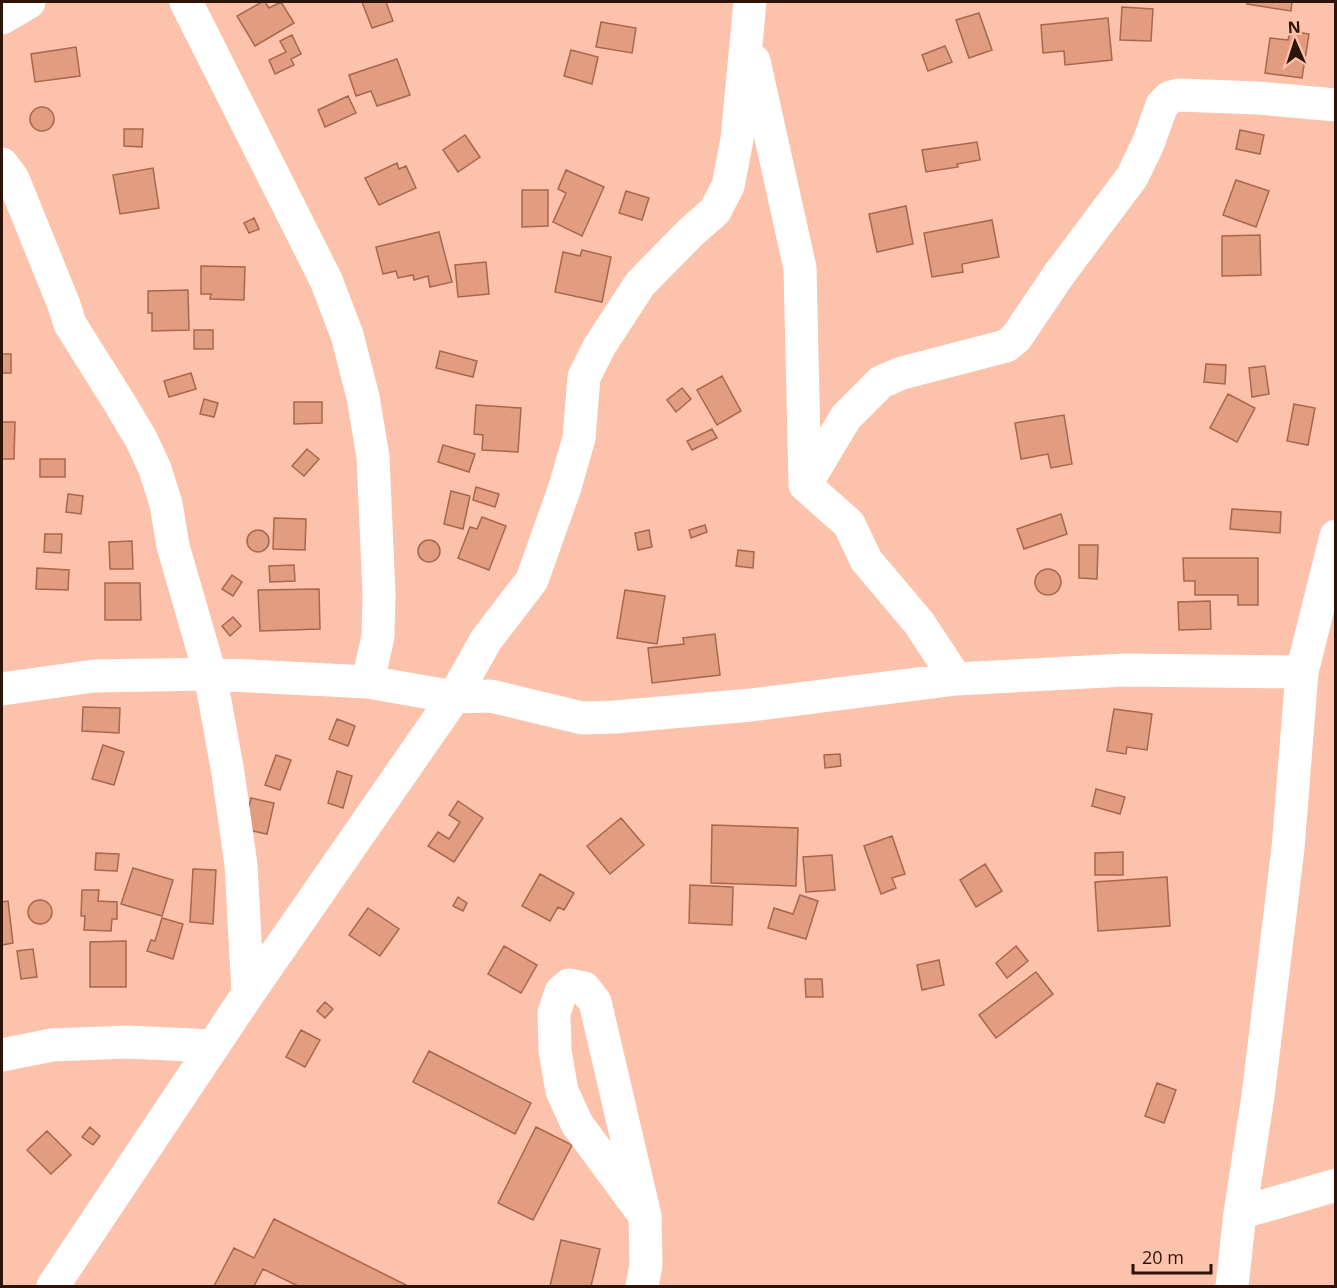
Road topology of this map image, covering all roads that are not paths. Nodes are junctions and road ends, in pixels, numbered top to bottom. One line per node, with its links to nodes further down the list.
1 (29, 2): 4 (street)
2 (186, 2): 12 (street)
3 (749, 17): 7 (street); 14 (street)
4 (2, 18)
5 (1335, 105): 7 (street)
6 (2, 164): 10 (street)
7 (805, 485): 11 (street)
8 (1335, 536): 9 (street)
9 (1302, 672): 11 (street); 19 (street)
10 (210, 674): 12 (street); 13 (street); 15 (street)
11 (956, 679): 14 (street)
12 (368, 682): 14 (street)
13 (2, 689)
14 (454, 697): 15 (street)
15 (248, 994): 16 (street)
16 (213, 1046): 17 (street); 21 (street)
17 (2, 1054)
18 (1335, 1185): 19 (street)
19 (1240, 1212): 23 (street)
20 (645, 1216): 20 (street); 22 (street)
21 (53, 1287)
22 (642, 1287)
23 (1232, 1287)

